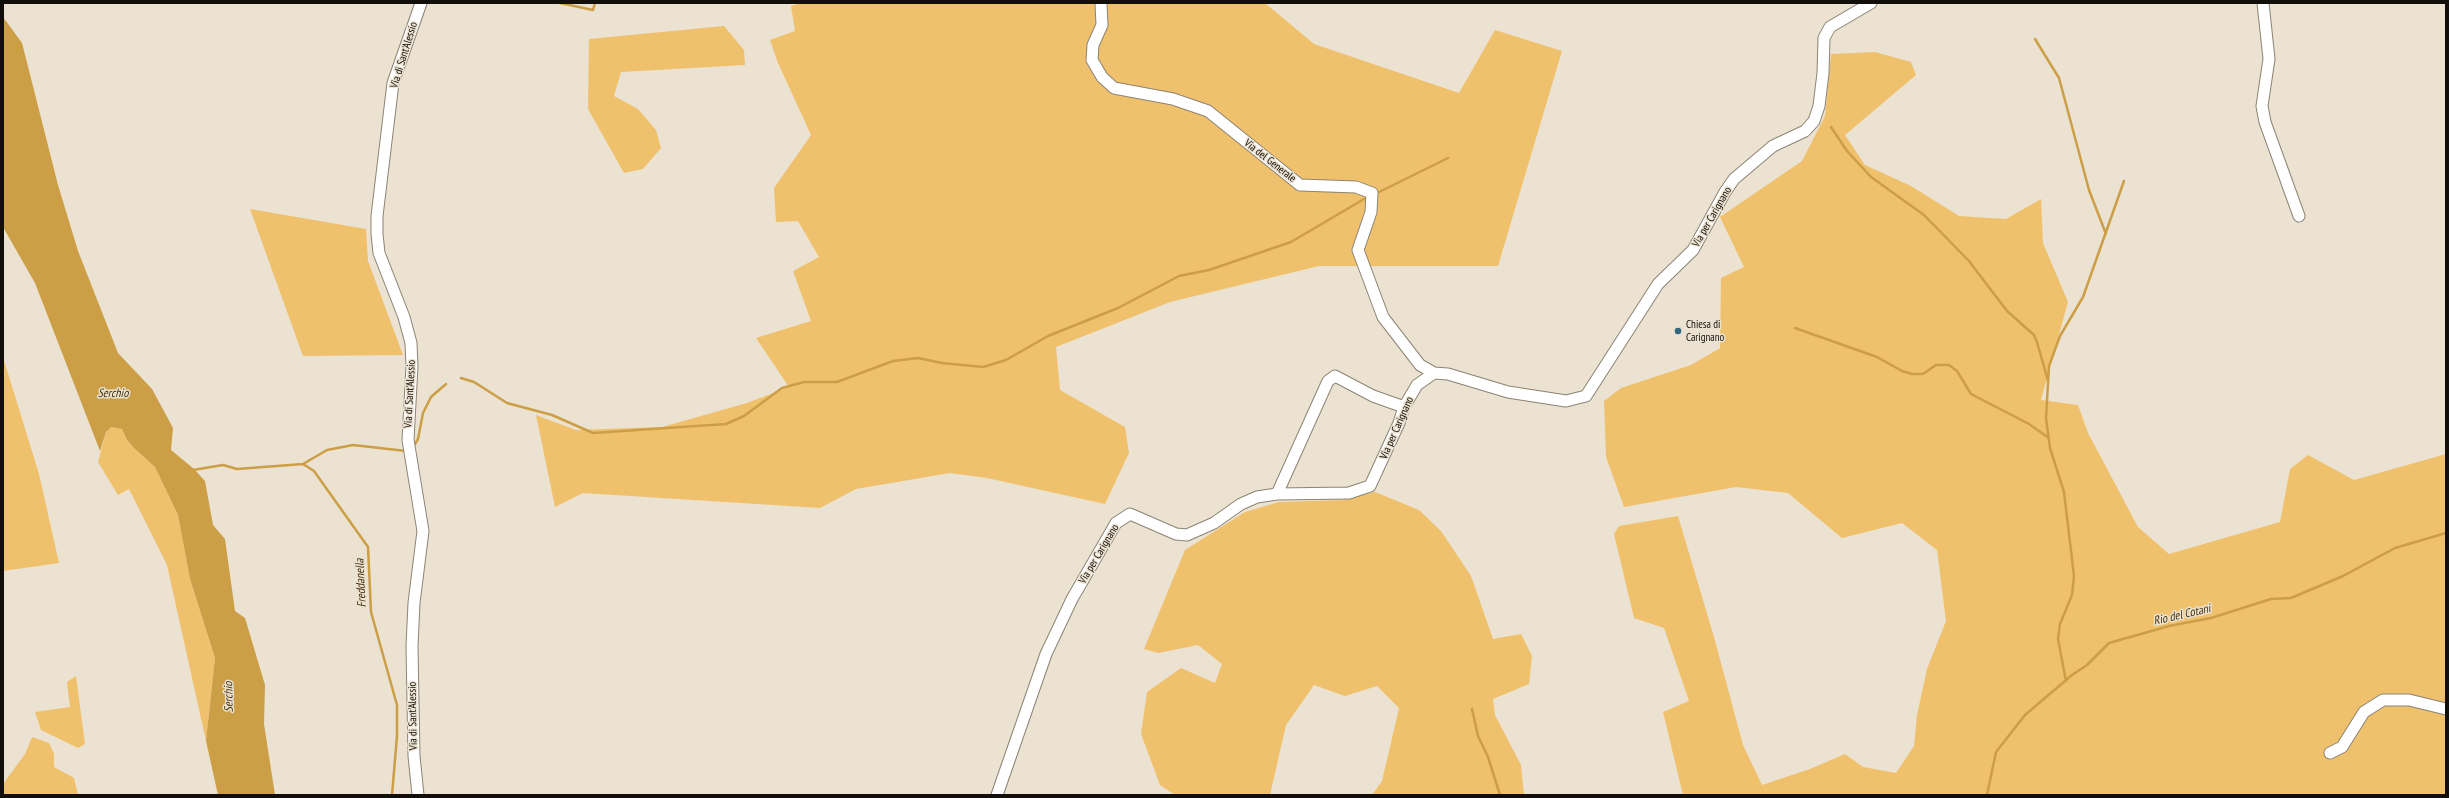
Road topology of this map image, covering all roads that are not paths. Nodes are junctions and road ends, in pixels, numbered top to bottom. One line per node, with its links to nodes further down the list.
1 (421, 3): 11 (street, Via di Sant'Alessio)
2 (1101, 3): 6 (street, Via del Generale)
3 (1871, 3): 6 (street, Via per Carignano)
4 (2263, 3): 5 (street)
5 (2299, 216)
6 (1434, 373): 7 (street, Via per Carignano)
7 (1404, 407): 8 (street, Via per Carignano); 8 (street)
8 (1277, 494): 12 (street, Via per Carignano)
9 (2446, 710): 10 (street)
10 (2330, 753)
11 (418, 795)
12 (997, 795)

